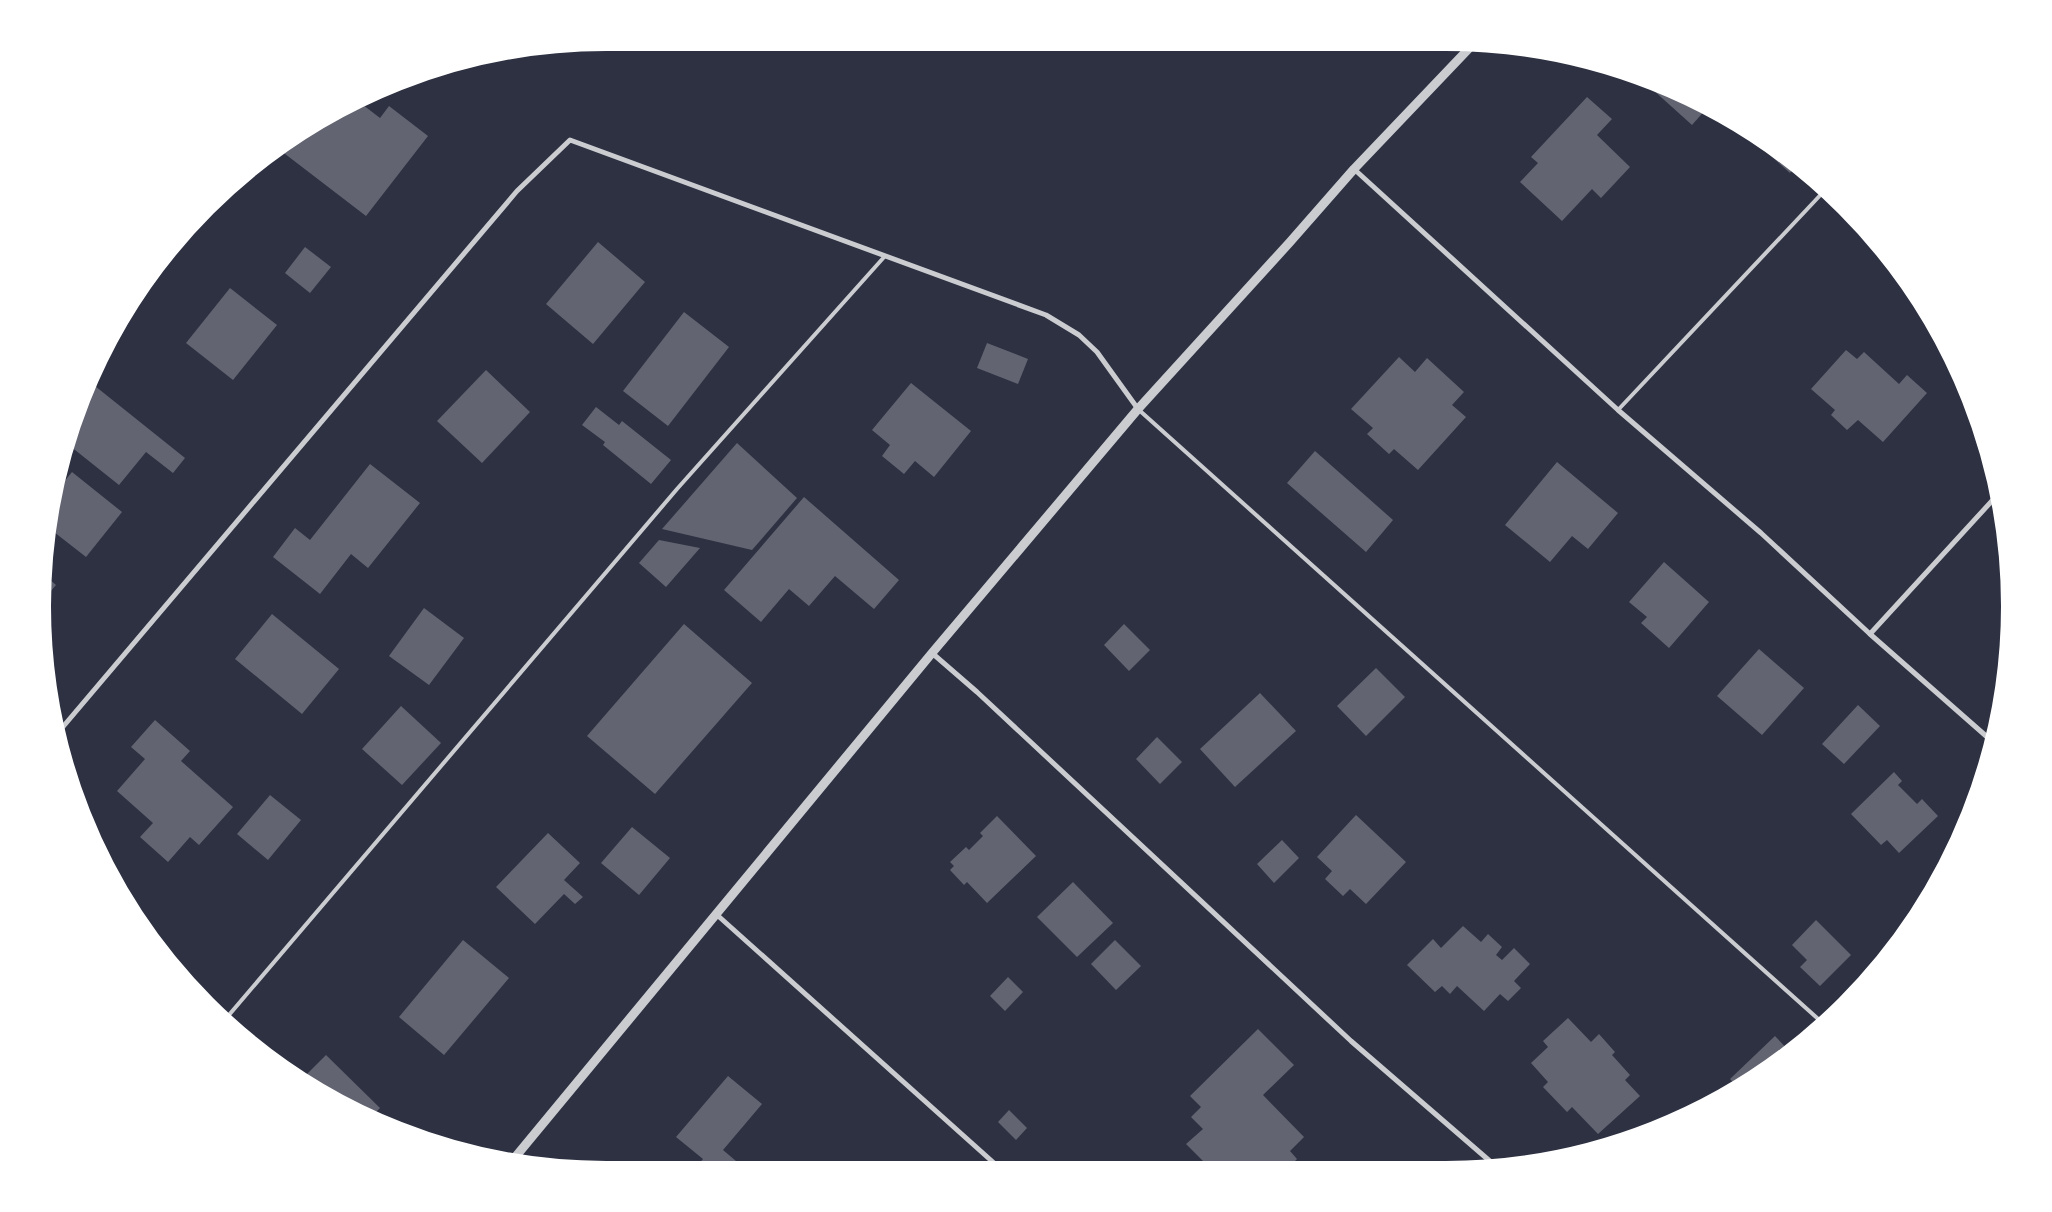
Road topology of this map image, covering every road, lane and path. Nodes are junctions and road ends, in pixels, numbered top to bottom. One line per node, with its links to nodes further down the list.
1 (1469, 48): 2 (street)
2 (1354, 169): 5 (street); 6 (street)
3 (1822, 193): 6 (lane)
4 (885, 255): 5 (street); 10 (street); 13 (lane)
5 (1138, 409): 9 (street); 14 (lane)
6 (1618, 410): 8 (street)
7 (1994, 498): 8 (street)
8 (1870, 634): 11 (street)
9 (932, 653): 12 (street); 16 (street)
10 (61, 729)
11 (1988, 738)
12 (715, 914): 15 (street); 17 (street)
13 (228, 1016)
14 (1820, 1021)
15 (515, 1157)
16 (1489, 1162)
17 (996, 1165)

